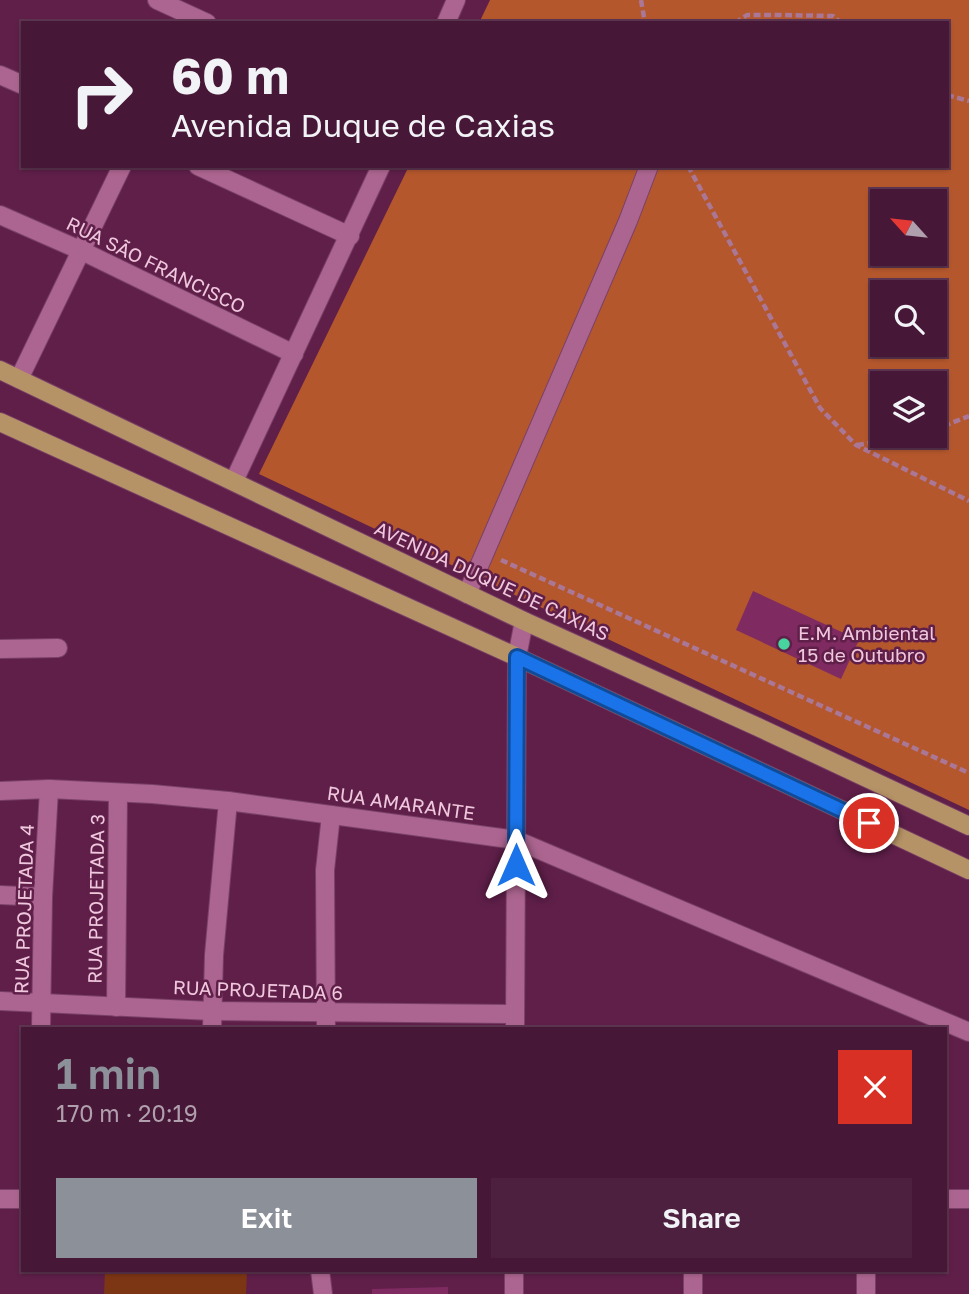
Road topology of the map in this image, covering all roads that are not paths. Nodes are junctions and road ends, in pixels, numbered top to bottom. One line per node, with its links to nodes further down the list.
1 (157, 0): 3 (street)
2 (456, 0): 4 (street)
3 (198, 21)
4 (447, 21)
5 (0, 75): 6 (street)
6 (21, 84)
7 (121, 168): 13 (street)
8 (202, 168): 12 (street)
9 (380, 168): 12 (street)
10 (648, 168): 19 (street)
11 (0, 215): 13 (street, RUA SÃO FRANCISCO)
12 (350, 236): 14 (street)
13 (82, 251): 14 (street, RUA SÃO FRANCISCO); 16 (street)
14 (294, 354): 18 (street)
15 (0, 370): 16 (main road, AVENIDA DUQUE DE CAXIAS)
16 (19, 379): 18 (main road, AVENIDA DUQUE DE CAXIAS)
17 (0, 422): 23 (main road)
18 (234, 481): 19 (main road, AVENIDA DUQUE DE CAXIAS)
19 (467, 594): 20 (main road, AVENIDA DUQUE DE CAXIAS)
20 (524, 621): 23 (street); 29 (main road, AVENIDA DUQUE DE CAXIAS)
21 (0, 649): 22 (street)
22 (58, 649)
23 (517, 657): 30 (street); 31 (main road)
24 (49, 789): 25 (street, RUA AMARANTE); 26 (street, RUA AMARANTE); 33 (street, RUA PROJETADA 4)
25 (0, 791)
26 (118, 793): 27 (street, RUA AMARANTE); 36 (street, RUA PROJETADA 3)
27 (228, 801): 28 (street, RUA AMARANTE); 37 (street)
28 (331, 815): 30 (street, RUA AMARANTE); 38 (street)
29 (969, 826)
30 (516, 840): 39 (street); 41 (street, RUA AMARANTE)
31 (969, 870)
32 (0, 895): 33 (street)
33 (43, 897): 35 (street, RUA PROJETADA 4)
34 (0, 1001): 35 (street, RUA PROJETADA 6)
35 (42, 1005): 36 (street, RUA PROJETADA 6); 40 (street, RUA PROJETADA 4)
36 (116, 1007): 37 (street, RUA PROJETADA 6)
37 (212, 1020): 38 (street, RUA PROJETADA 6)
38 (326, 1021): 39 (street, RUA PROJETADA 6)
39 (515, 1022)
40 (41, 1027)
41 (969, 1032)
42 (0, 1199): 43 (street)
43 (21, 1199)
44 (947, 1199): 45 (street)
45 (969, 1199)
46 (320, 1272): 50 (street)
47 (514, 1272): 51 (street)
48 (693, 1272): 52 (street)
49 (866, 1272): 53 (street)
50 (323, 1294)
51 (514, 1294)
52 (693, 1294)
53 (866, 1294)

